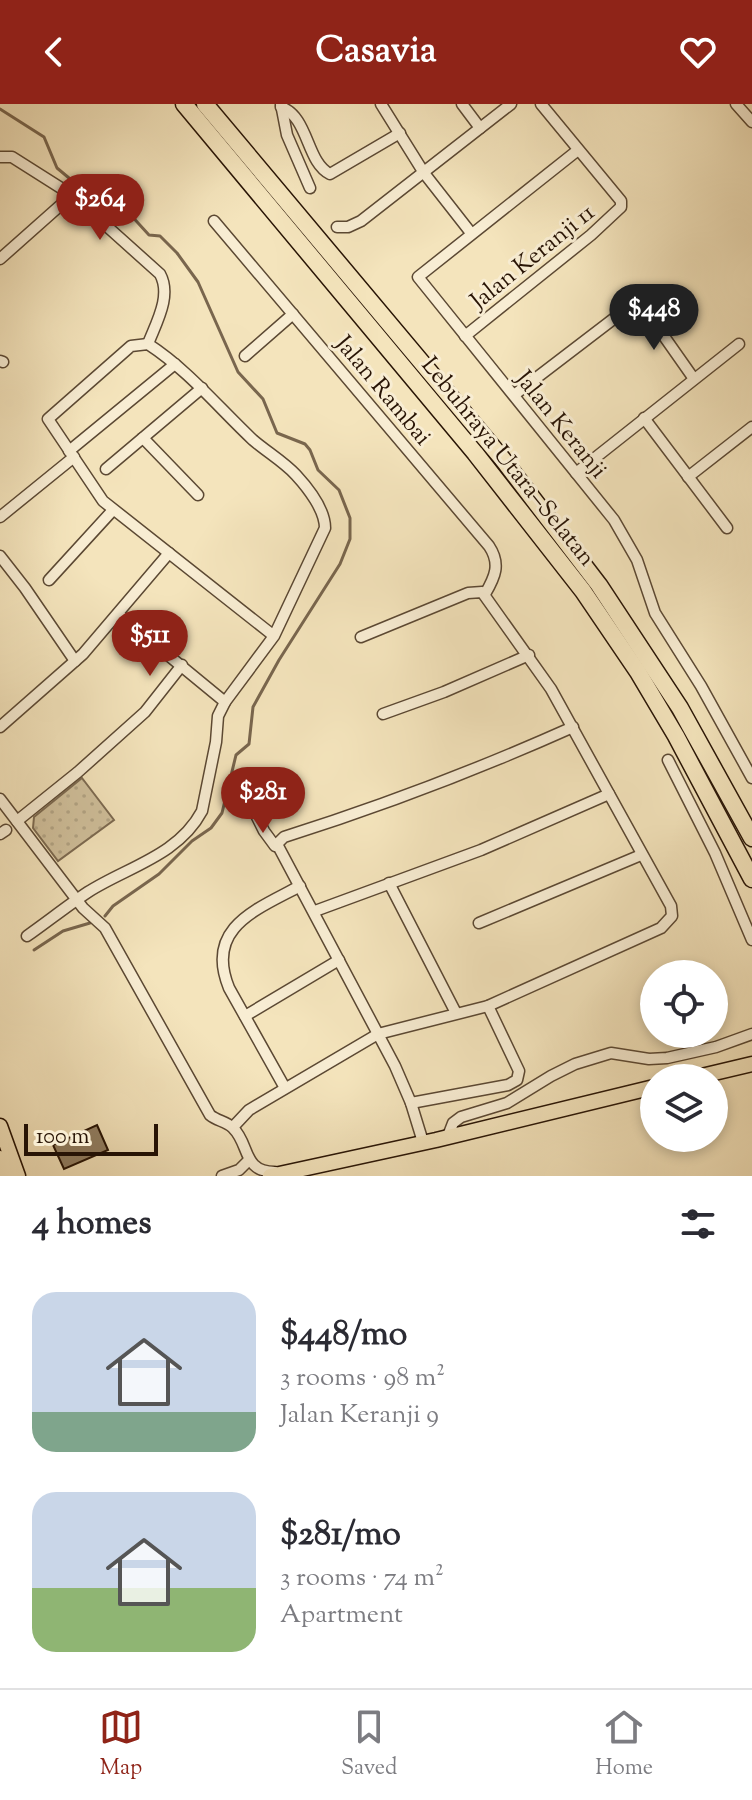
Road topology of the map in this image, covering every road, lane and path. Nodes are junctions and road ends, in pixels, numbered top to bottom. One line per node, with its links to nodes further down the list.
1 (184, 104): 64 (highway, Lebuhraya Utara–Selatan)
2 (205, 104): 61 (highway, Lebuhraya Utara–Selatan)
3 (381, 104): 11 (street)
4 (462, 104): 10 (street)
5 (511, 104): 10 (street)
6 (541, 104): 12 (street)
7 (736, 104): 9 (street)
8 (281, 105): 11 (street); 15 (street)
9 (751, 118)
10 (480, 128): 14 (street)
11 (400, 133): 14 (street)
12 (578, 150): 19 (street); 22 (street, Jalan Keranji 11)
13 (0, 157): 16 (street)
14 (424, 173): 18 (street); 19 (street)
15 (310, 188)
16 (72, 195): 20 (street); 23 (street)
17 (214, 221): 21 (street, Jalan Rambai)
18 (337, 227)
19 (471, 233): 22 (street, Jalan Keranji)
20 (0, 259)
21 (293, 314): 25 (street); 44 (street, Jalan Rambai)
22 (465, 336): 29 (street, Jalan Keranji)
23 (148, 344): 26 (street); 33 (street)
24 (739, 344): 27 (street)
25 (245, 356)
26 (175, 364): 28 (street); 33 (street)
27 (694, 379): 29 (street); 30 (street)
28 (202, 388): 32 (street); 46 (street)
29 (514, 395): 35 (street, Jalan Keranji)
30 (644, 418): 35 (street); 36 (street)
31 (752, 427): 36 (street)
32 (143, 438): 34 (street); 37 (street)
33 (72, 454): 38 (street); 39 (street)
34 (106, 469)
35 (576, 473): 56 (street, Jalan Keranji)
36 (688, 477): 40 (street)
37 (198, 495)
38 (113, 510): 41 (street); 43 (street)
39 (0, 517)
40 (727, 528)
41 (169, 553): 45 (street); 46 (street)
42 (0, 556): 49 (street)
43 (49, 580)
44 (485, 594): 47 (street); 48 (street)
45 (118, 614): 49 (street); 50 (street)
46 (274, 636): 51 (street)
47 (361, 637)
48 (529, 655): 52 (street); 54 (street)
49 (75, 661): 53 (street)
50 (182, 665): 51 (street); 60 (street)
51 (225, 702): 67 (street)
52 (383, 714)
53 (0, 727)
54 (573, 727): 57 (street); 62 (street)
55 (668, 760): 71 (street)
56 (752, 778)
57 (609, 794): 63 (street); 65 (street)
58 (247, 797): 62 (street)
59 (0, 799): 60 (street)
60 (17, 821): 67 (street)
61 (752, 838)
62 (277, 844): 66 (street)
63 (641, 855): 69 (street); 73 (street)
64 (752, 879)
65 (389, 883): 68 (street); 74 (street)
66 (300, 886): 68 (street); 75 (street)
67 (77, 900): 70 (street); 84 (street)
68 (315, 911): 72 (street)
69 (479, 923)
70 (27, 936)
71 (752, 940)
72 (339, 960): 75 (street); 76 (street)
73 (488, 1006): 74 (street); 82 (street)
74 (456, 1013): 76 (street)
75 (245, 1016): 80 (street)
76 (378, 1034): 80 (street); 82 (street)
77 (752, 1034): 85 (street)
78 (752, 1064): 79 (main road)
79 (728, 1070)
80 (285, 1088): 84 (street)
81 (640, 1090): 85 (main road)
82 (411, 1103): 86 (street)
83 (0, 1126): 91 (main road)
84 (233, 1127): 88 (street)
85 (448, 1136): 86 (main road)
86 (423, 1142): 89 (main road)
87 (0, 1158): 90 (main road)
88 (249, 1160): 89 (street); 92 (street)
89 (287, 1172): 93 (main road)
90 (6, 1176)
91 (18, 1176)
92 (222, 1176)
93 (270, 1176)

